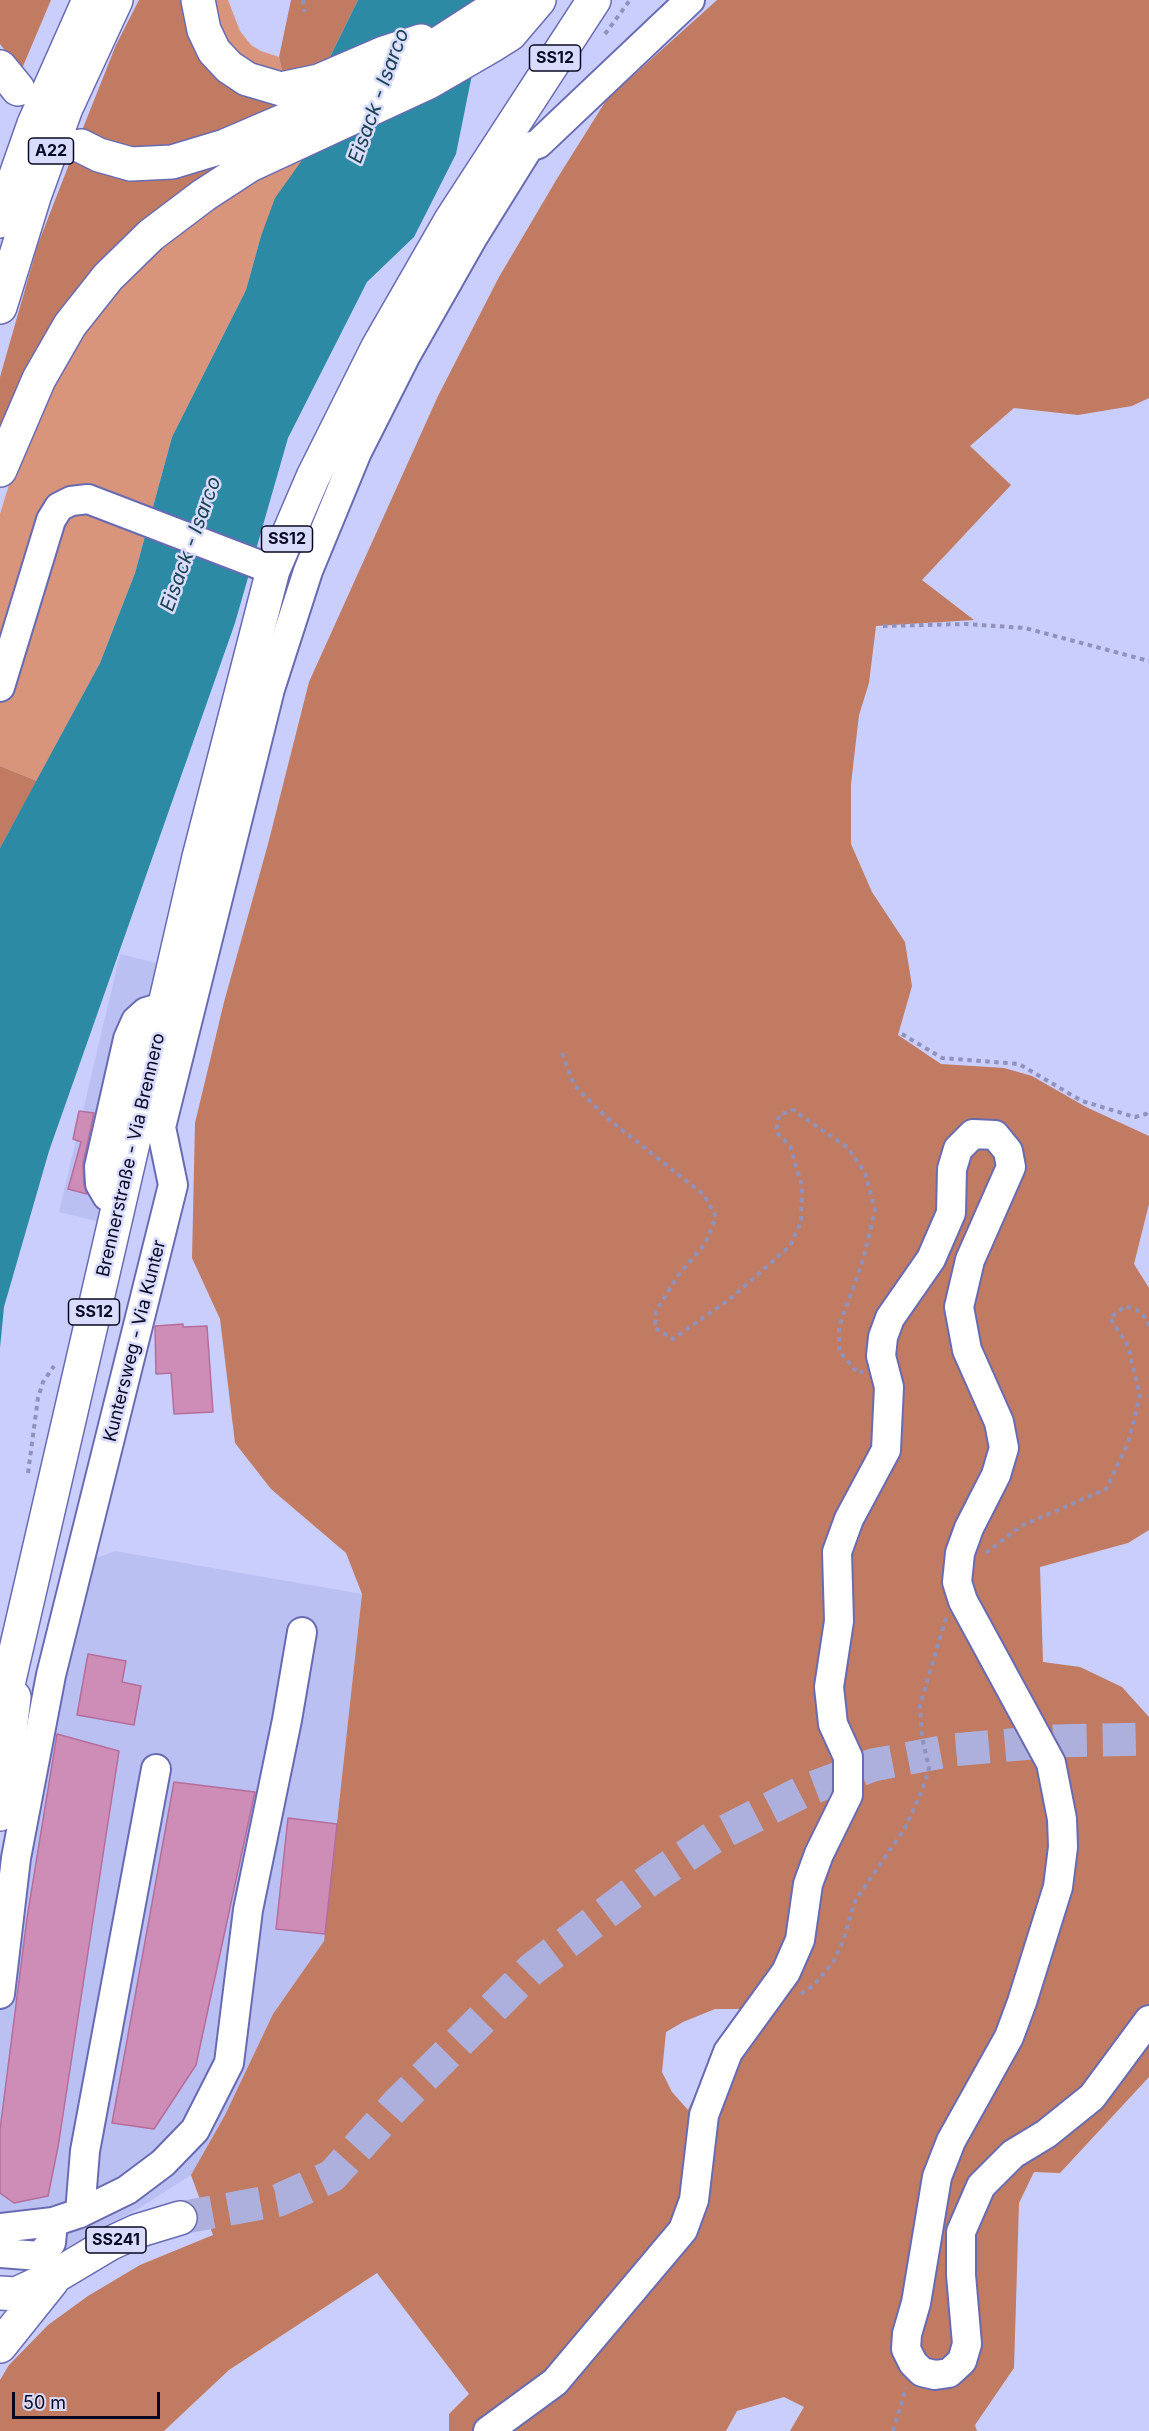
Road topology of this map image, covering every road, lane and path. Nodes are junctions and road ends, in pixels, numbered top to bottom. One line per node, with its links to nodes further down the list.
1 (68, 0): 13 (main road)
2 (89, 0): 14 (main road, A22)
3 (116, 0): 15 (main road, A22)
4 (198, 0): 11 (main road)
5 (303, 0): 9 (path)
6 (539, 0): 10 (main road)
7 (594, 0): 17 (main road, SS12)
8 (690, 0): 33 (street, Kuntersweg - Via Kunter)
9 (304, 12)
10 (505, 13): 11 (main road)
11 (463, 45): 12 (main road); 16 (main road)
12 (81, 146)
13 (0, 207)
14 (0, 221)
15 (0, 307)
16 (0, 470)
17 (266, 568): 20 (street); 28 (main road, Brennerstraße - Via Brennero / SS12)
18 (883, 626): 19 (path)
19 (1149, 661)
20 (0, 687)
21 (903, 1034): 23 (path)
22 (562, 1053): 25 (path)
23 (1149, 1109)
24 (1149, 1326): 26 (path)
25 (885, 1371): 27 (street); 34 (street)
26 (985, 1554)
27 (957, 1582): 34 (path); 44 (street)
28 (23, 1619): 30 (main road, SS12); 32 (main road)
29 (302, 1632): 36 (street)
30 (0, 1719)
31 (156, 1769): 36 (street)
32 (0, 1814)
33 (0, 1994)
34 (761, 2006): 45 (street)
35 (1149, 2020): 44 (street)
36 (80, 2213): 38 (street)
37 (180, 2218): 41 (main road, SS241)
38 (53, 2222): 39 (street); 40 (street)
39 (0, 2228)
40 (0, 2253)
41 (57, 2274): 42 (main road, SS241); 43 (main road, SS241)
42 (0, 2293)
43 (0, 2346)
44 (913, 2363): 46 (path)
45 (488, 2431)
46 (893, 2431)

